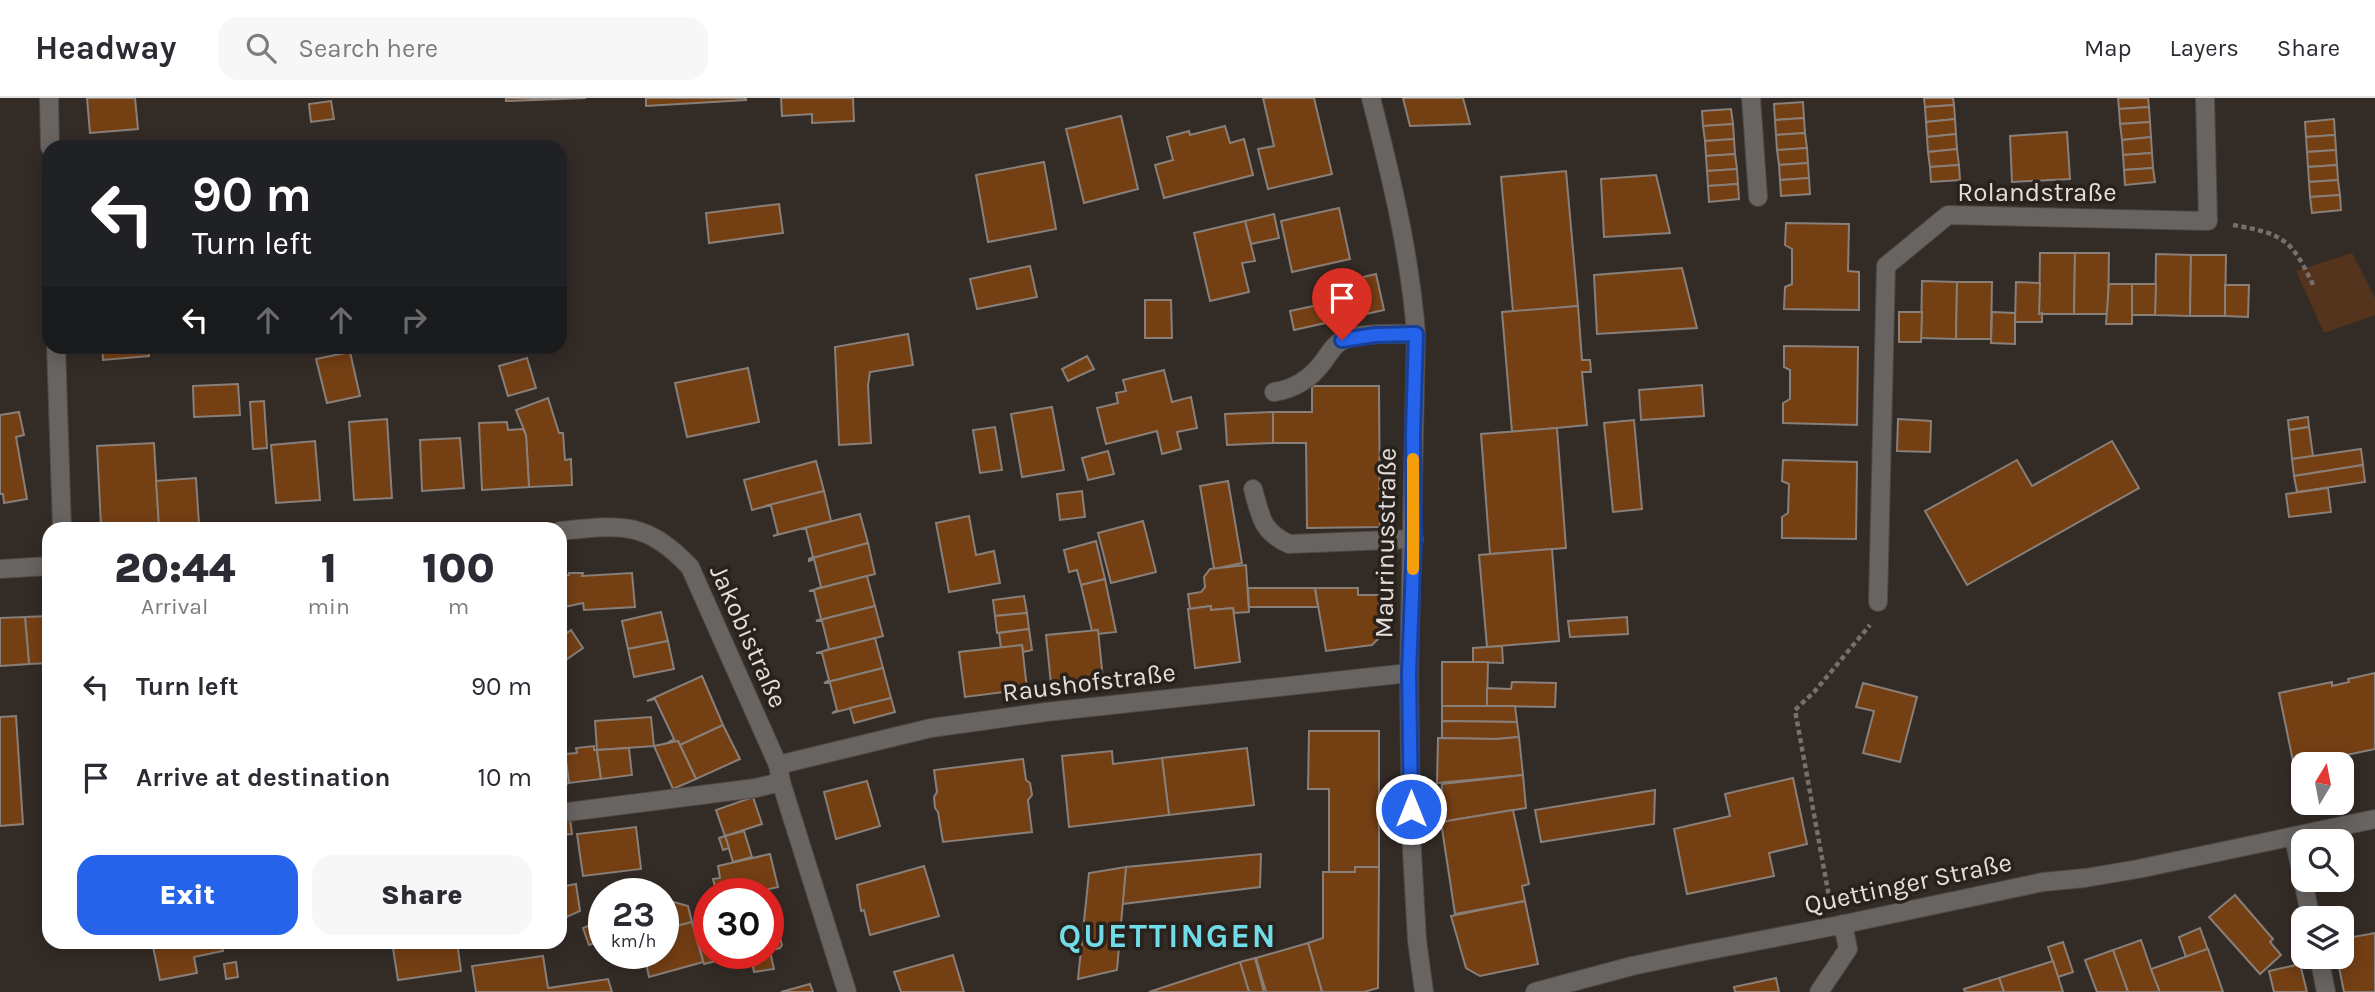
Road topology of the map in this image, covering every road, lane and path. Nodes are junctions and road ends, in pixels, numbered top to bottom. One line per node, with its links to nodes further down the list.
1 (49, 98): 5 (street)
2 (1371, 98): 9 (street, Maurinusstraße)
3 (1751, 98): 6 (street)
4 (2206, 98): 7 (street)
5 (50, 140)
6 (1758, 197)
7 (2208, 221): 8 (path); 18 (street, Rolandstraße)
8 (2314, 287)
9 (1416, 334): 11 (street); 15 (street, Maurinusstraße)
10 (56, 354): 13 (street)
11 (1274, 392)
12 (1254, 489): 15 (street)
13 (62, 522)
14 (567, 531): 20 (street, Jakobistraße)
15 (1414, 539): 19 (street, Maurinusstraße)
16 (42, 566): 17 (street)
17 (0, 569)
18 (1878, 602): 25 (path)
19 (1409, 673): 20 (street, Raushofstraße); 28 (street, Maurinusstraße)
20 (780, 774): 21 (street); 27 (street, Jakobistraße)
21 (567, 812)
22 (2375, 819): 23 (street, Quettinger Straße)
23 (2332, 829)
24 (2291, 839): 25 (street, Quettinger Straße)
25 (1839, 925): 29 (street, Quettinger Straße); 30 (street)
26 (2321, 969): 31 (street)
27 (847, 992)
28 (1424, 992)
29 (1535, 992)
30 (1819, 992)
31 (2326, 992)

